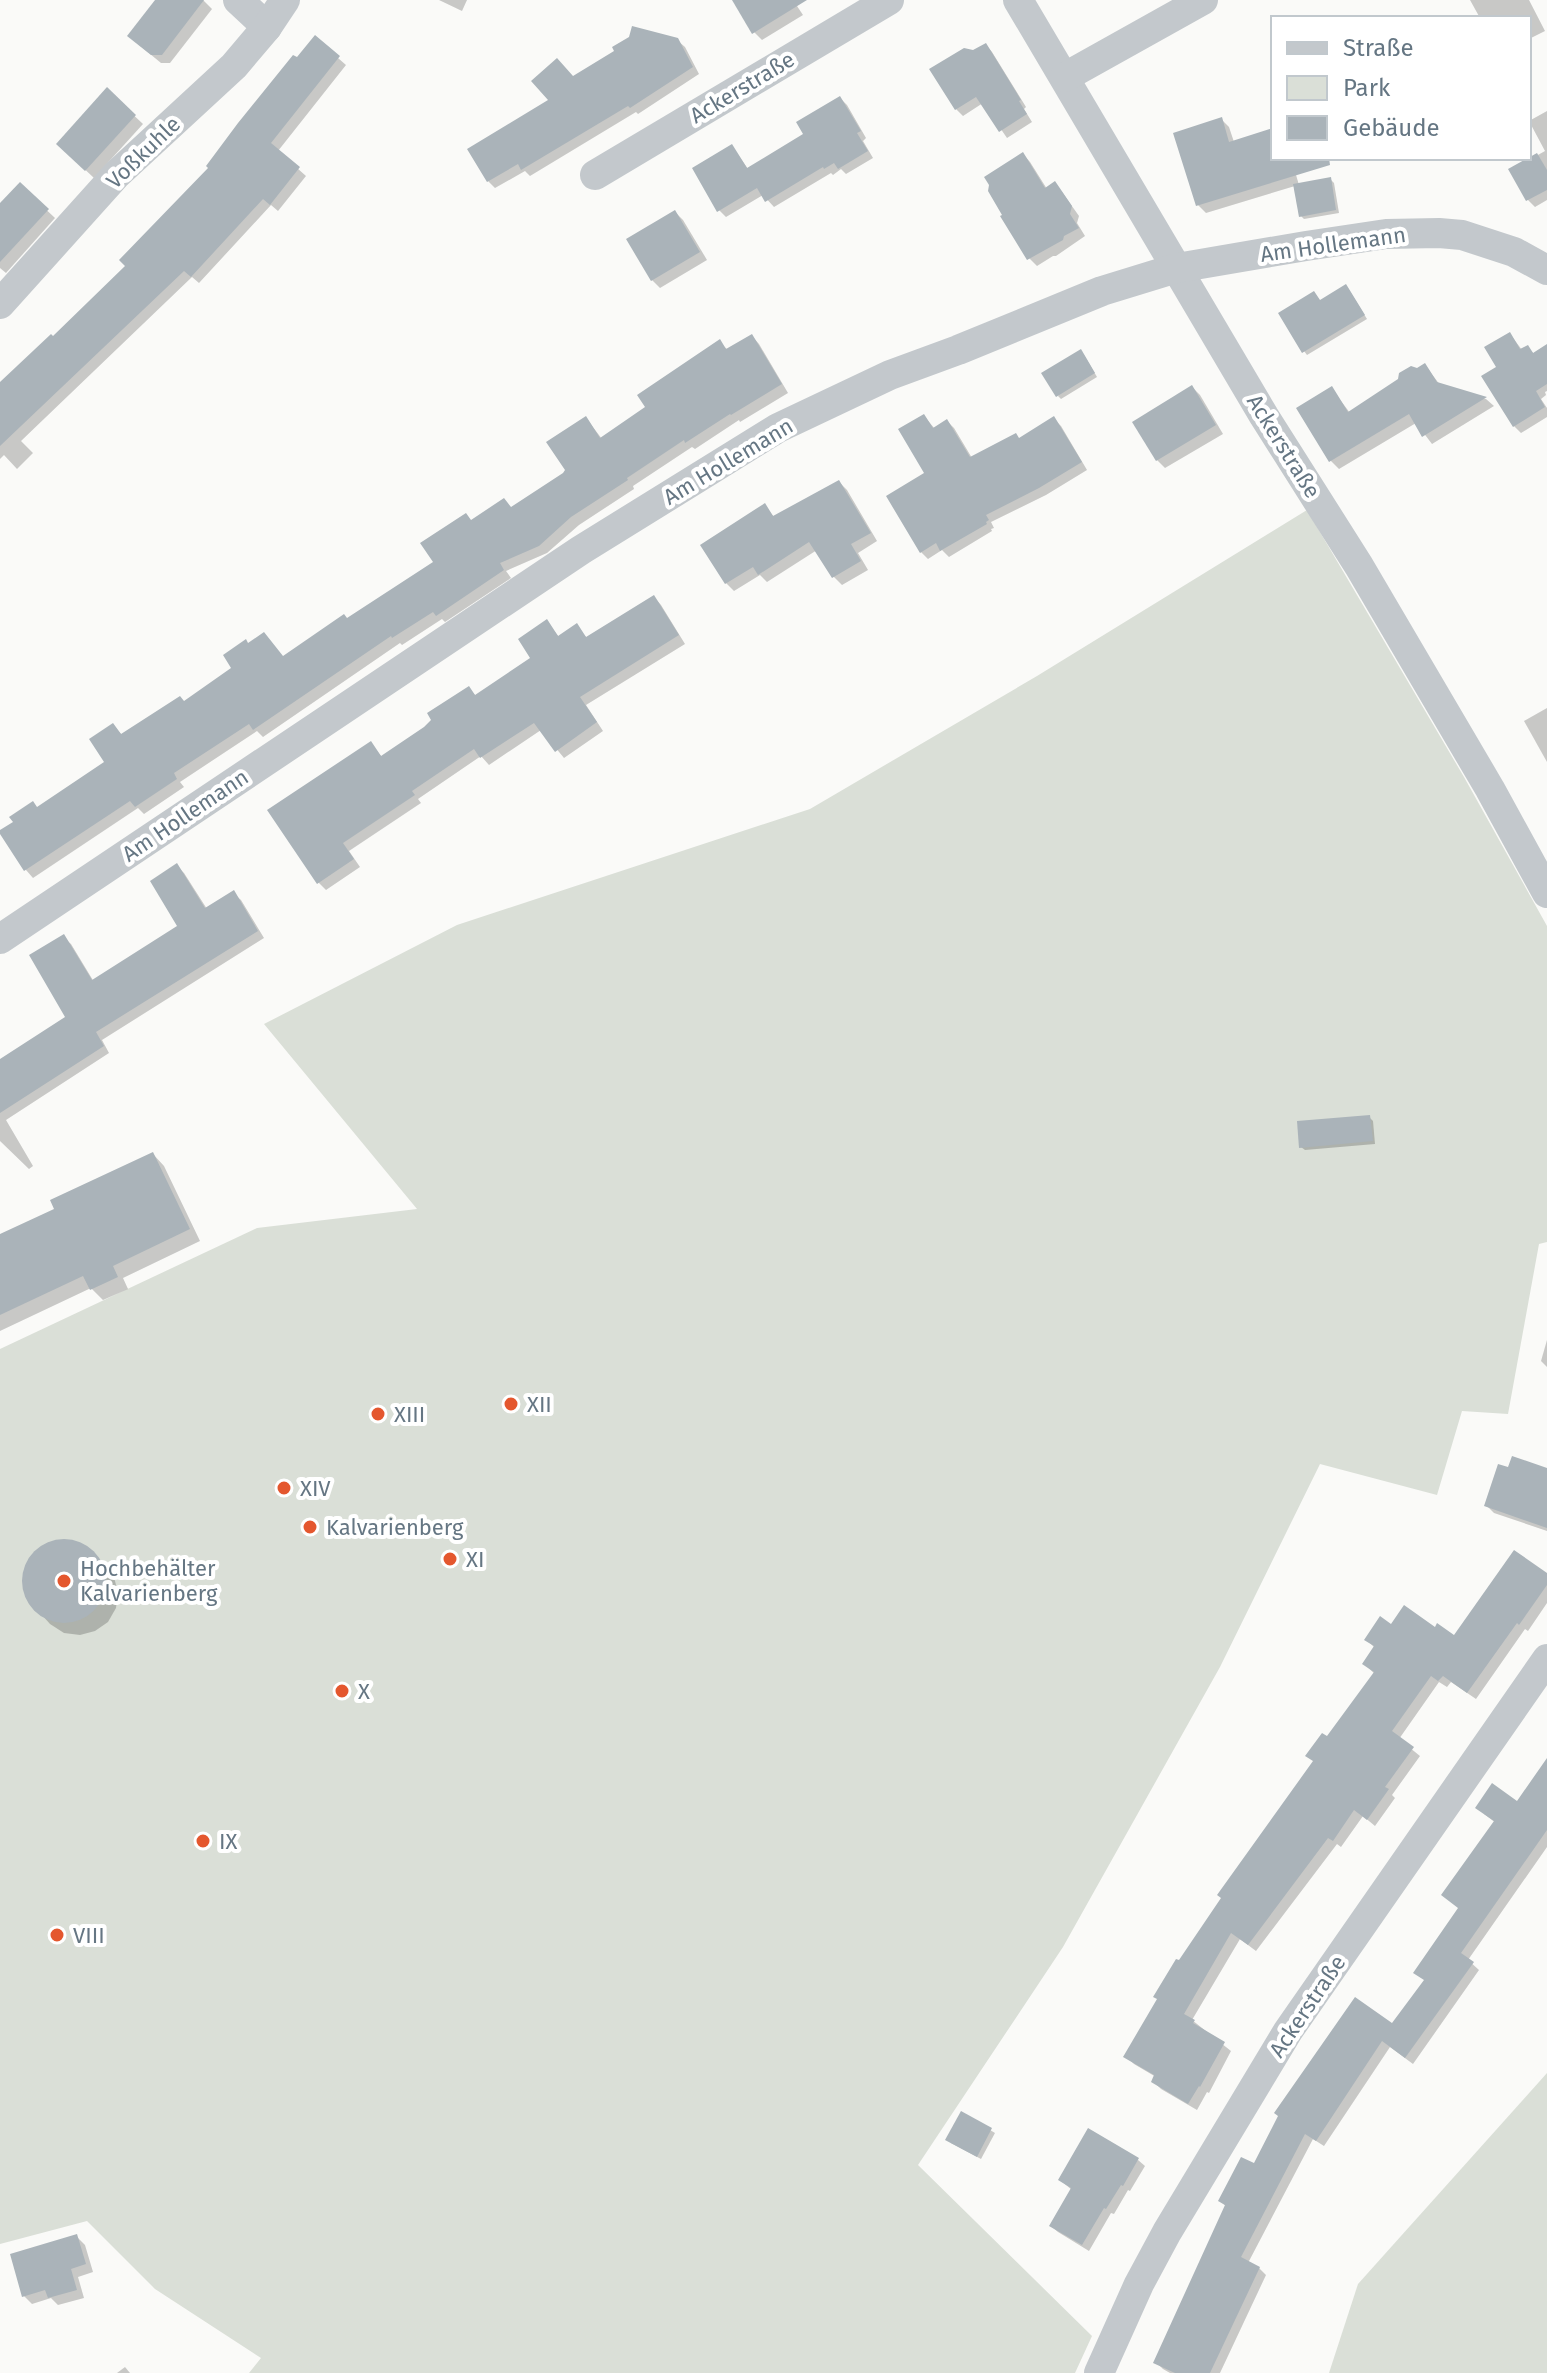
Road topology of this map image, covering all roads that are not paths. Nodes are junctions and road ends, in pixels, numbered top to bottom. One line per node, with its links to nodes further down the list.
1 (238, 0): 6 (street)
2 (285, 0): 6 (street, Voßkuhle)
3 (889, 0): 8 (street, Ackerstraße)
4 (1018, 0): 7 (street, Ackerstraße)
5 (1203, 0): 7 (street)
6 (267, 27): 11 (street, Voßkuhle)
7 (1065, 77): 9 (street, Ackerstraße)
8 (595, 175)
9 (1177, 268): 10 (street, Am Hollemann); 12 (street, Ackerstraße); 13 (street, Am Hollemann)
10 (1547, 270)
11 (0, 304)
12 (1547, 893)
13 (0, 939)
14 (1547, 1659): 15 (street, Ackerstraße)
15 (1099, 2373)

